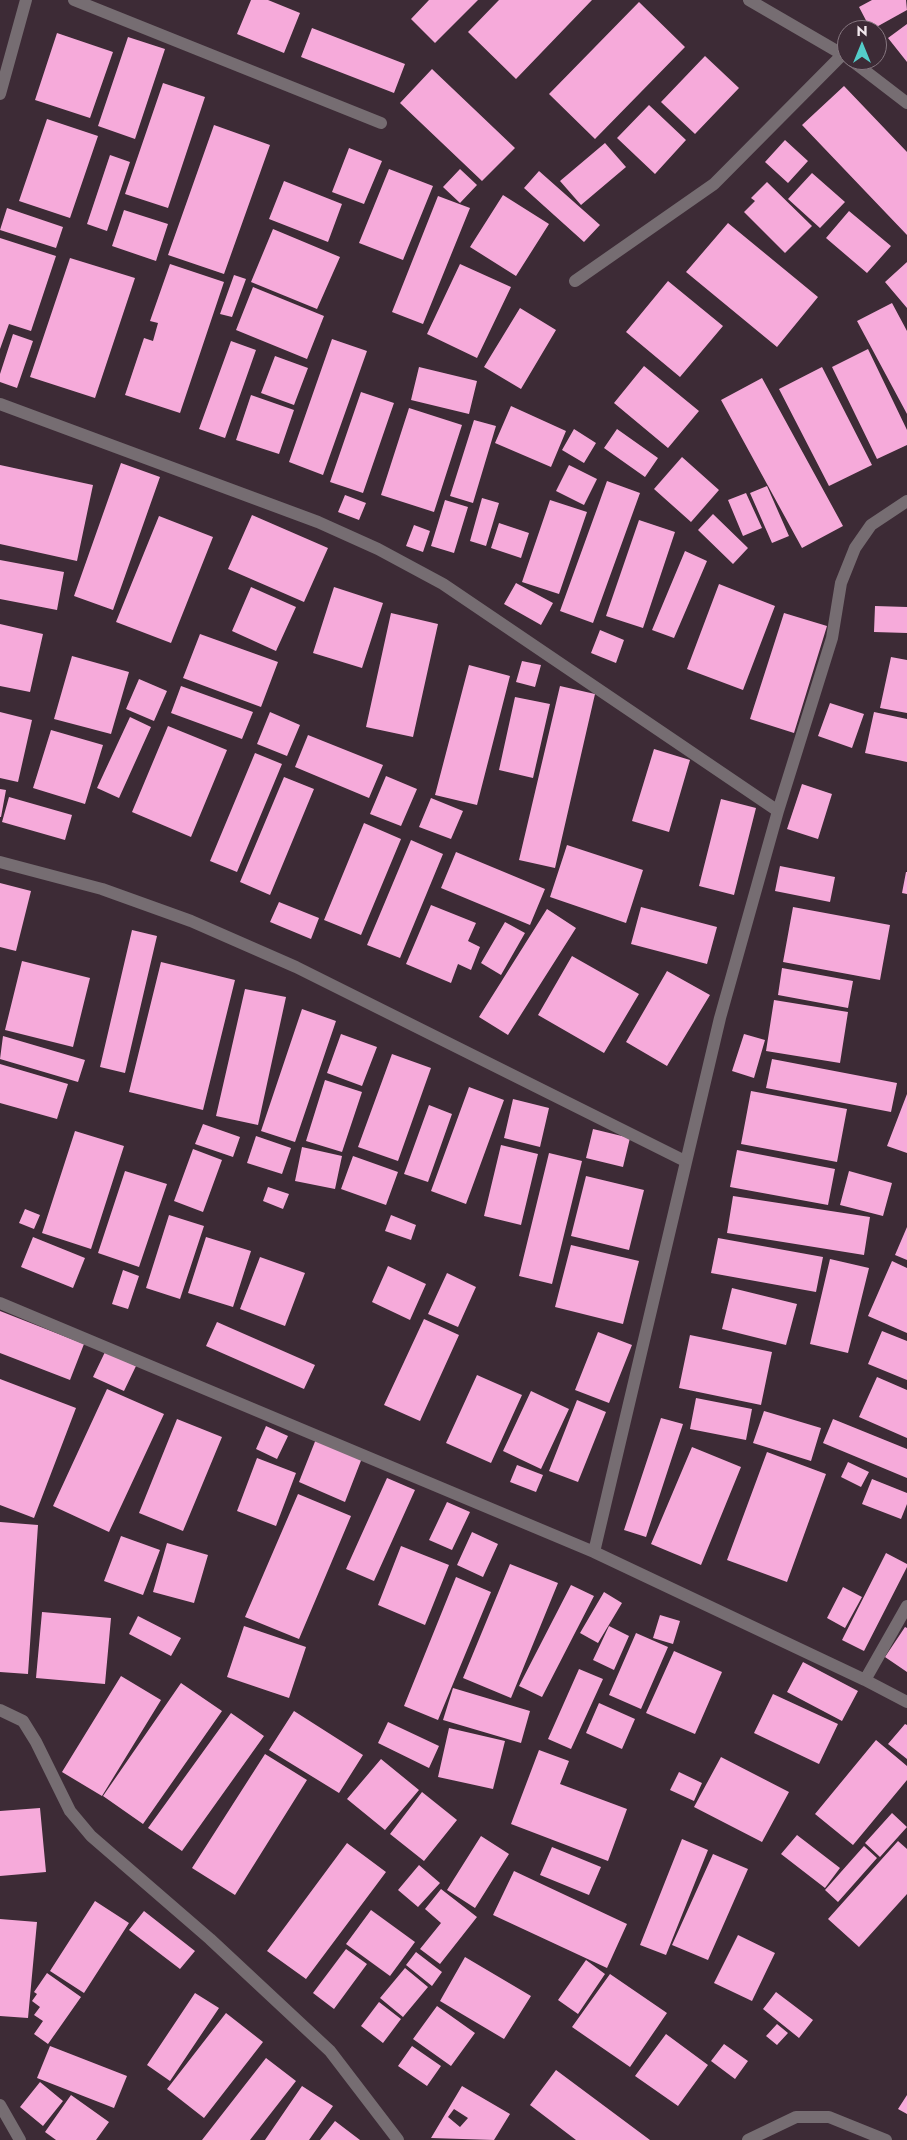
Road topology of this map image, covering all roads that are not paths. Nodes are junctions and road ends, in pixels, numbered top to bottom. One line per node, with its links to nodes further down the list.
1 (26, 0): 7 (street)
2 (74, 0): 9 (street)
3 (750, 0): 4 (street)
4 (837, 51)
5 (837, 67): 10 (street)
6 (864, 70): 8 (street)
7 (0, 94)
8 (907, 103)
9 (382, 123)
10 (575, 281)
11 (0, 404): 13 (street)
12 (907, 501): 13 (street)
13 (778, 811): 15 (street)
14 (0, 862): 15 (street)
15 (685, 1161): 17 (street)
16 (0, 1303): 17 (street)
17 (594, 1552): 19 (street)
18 (907, 1606): 19 (street)
19 (865, 1680): 20 (street)
20 (907, 1702)
21 (0, 1710): 24 (street)
22 (0, 2105): 23 (street)
23 (20, 2140)
24 (398, 2140)
25 (748, 2140): 26 (street)
26 (886, 2140)

